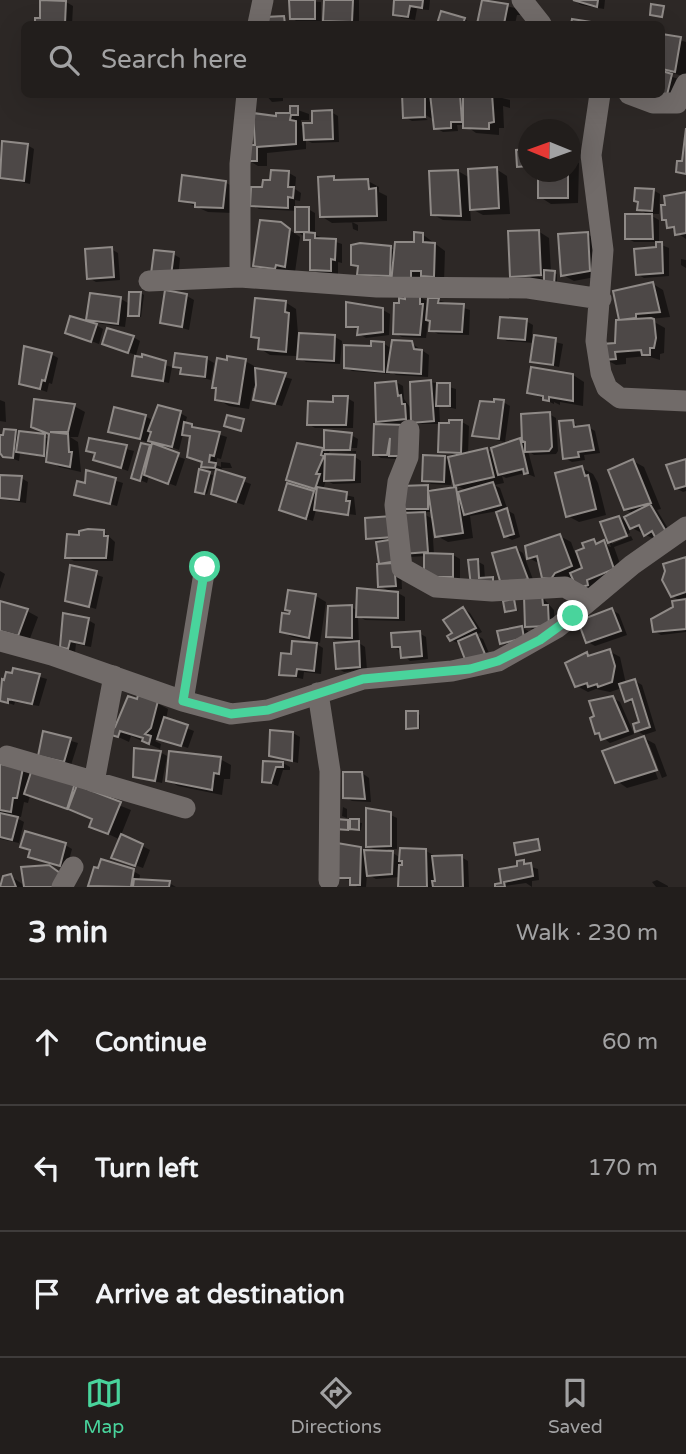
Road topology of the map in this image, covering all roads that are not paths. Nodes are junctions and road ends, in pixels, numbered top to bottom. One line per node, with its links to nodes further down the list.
1 (263, 0): 3 (street)
2 (522, 0): 4 (street)
3 (259, 21)
4 (539, 21)
5 (686, 84): 8 (street)
6 (247, 98): 9 (street)
7 (599, 98): 11 (street)
8 (640, 98)
9 (240, 277): 10 (street); 11 (street)
10 (149, 281)
11 (601, 299): 12 (street)
12 (686, 401)
13 (409, 430): 16 (street)
14 (686, 527): 16 (street)
15 (205, 567): 20 (street)
16 (588, 600): 19 (street)
17 (0, 641): 18 (street)
18 (114, 676): 20 (street); 22 (street)
19 (318, 693): 20 (street); 25 (street)
20 (183, 701)
21 (7, 756): 22 (street)
22 (94, 782): 23 (street)
23 (185, 808)
24 (73, 867): 26 (street)
25 (329, 880)
26 (62, 887)

